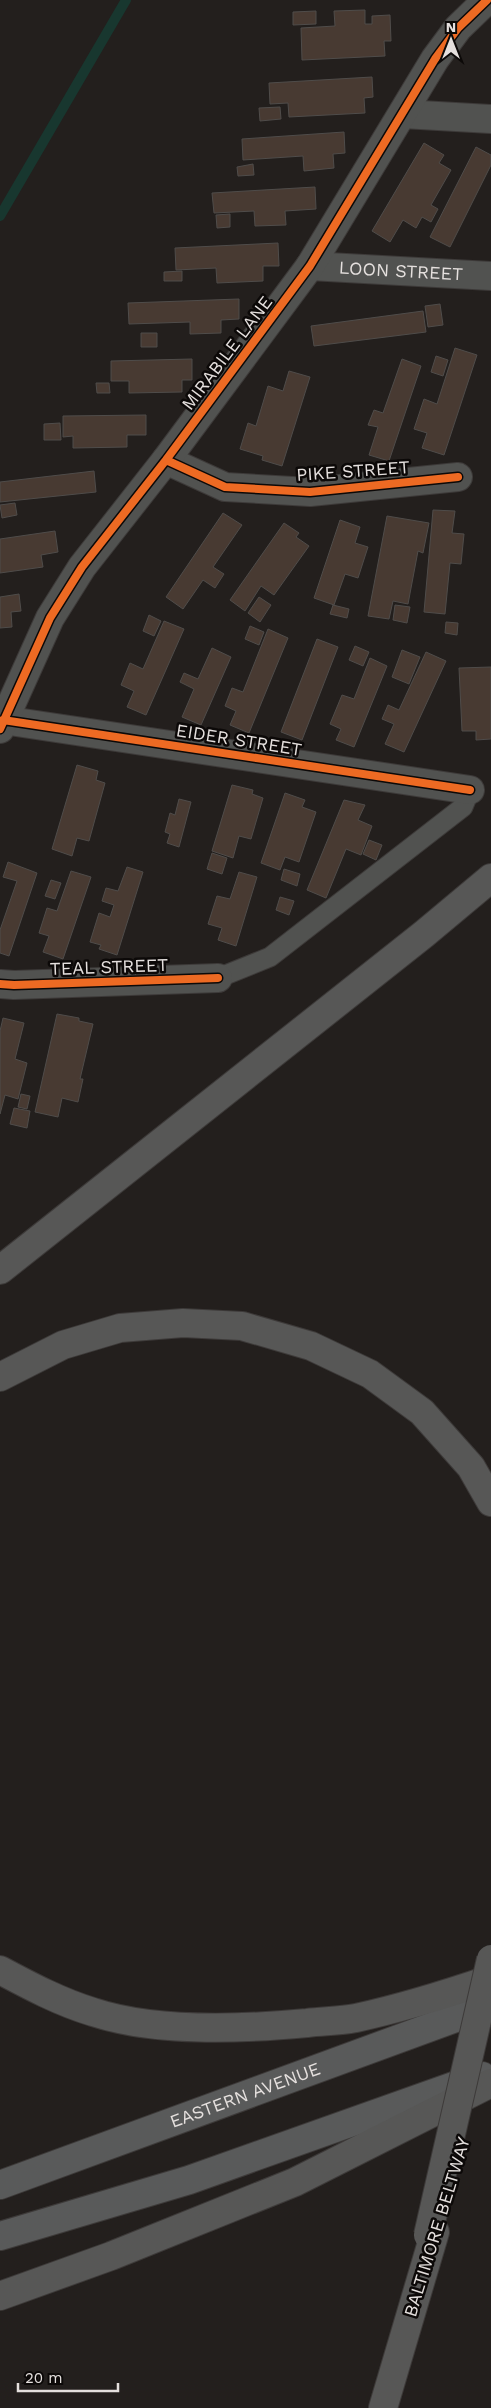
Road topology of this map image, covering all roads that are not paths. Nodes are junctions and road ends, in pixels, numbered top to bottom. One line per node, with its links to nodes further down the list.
1 (487, 0): 2 (street, MIRABILE LANE)
2 (403, 114): 3 (street); 4 (street, MIRABILE LANE)
3 (491, 118)
4 (310, 266): 5 (street, LOON STREET); 6 (street, MIRABILE LANE)
5 (491, 276)
6 (166, 460): 7 (street, PIKE STREET); 8 (street, MIRABILE LANE)
7 (458, 477)
8 (2, 724): 9 (street, EIDER STREET)
9 (470, 790): 11 (lane)
10 (491, 878): 13 (highway)
11 (218, 978): 12 (street, TEAL STREET)
12 (0, 984)
13 (0, 1270)
14 (0, 1377): 15 (highway)
15 (491, 1502)
16 (491, 1959): 24 (highway, bridge)
17 (0, 1970): 18 (highway)
18 (491, 1979)
19 (491, 2005): 23 (main road, EASTERN AVENUE)
20 (491, 2046): 24 (highway, BALTIMORE BELTWAY)
21 (491, 2073): 25 (main road)
22 (491, 2083): 26 (highway)
23 (0, 2185)
24 (432, 2233): 27 (highway, BALTIMORE BELTWAY)
25 (0, 2236)
26 (0, 2296)
27 (383, 2408)

